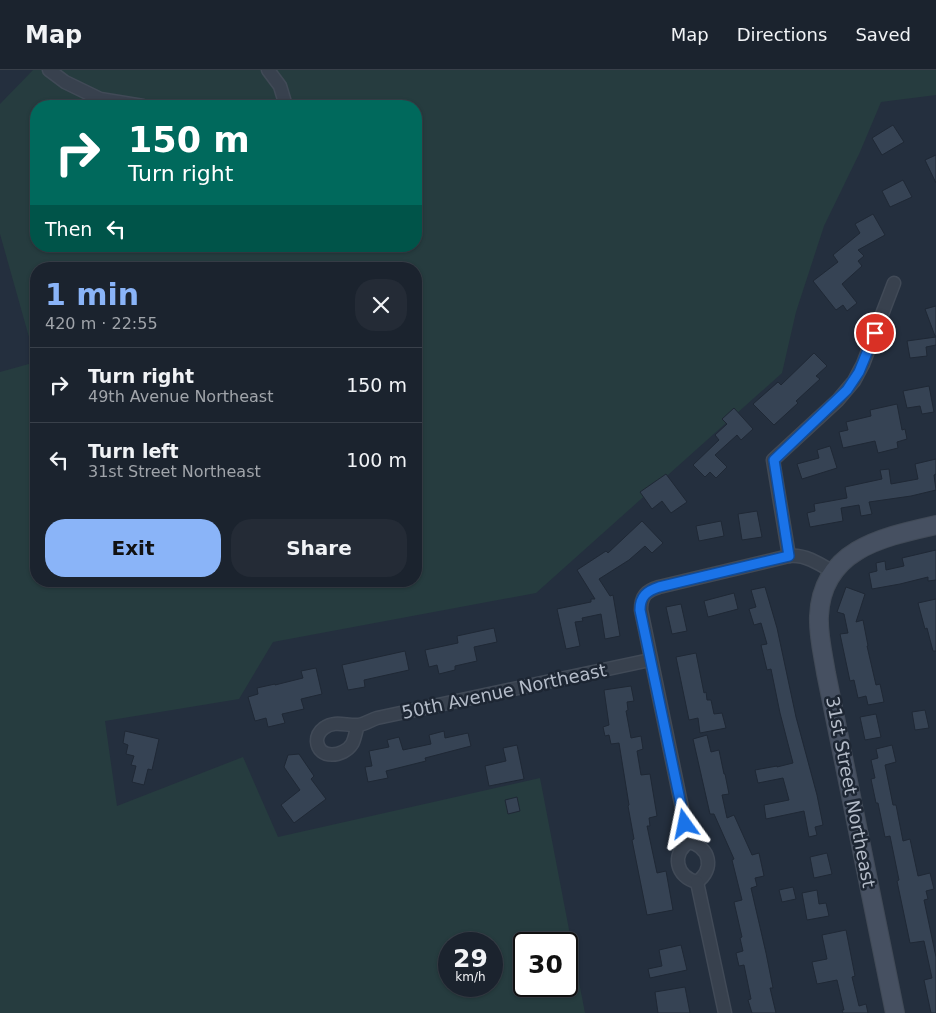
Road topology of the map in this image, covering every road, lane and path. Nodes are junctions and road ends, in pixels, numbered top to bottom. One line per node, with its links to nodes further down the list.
1 (49, 70): 3 (street)
2 (268, 70): 4 (street)
3 (100, 100)
4 (284, 100)
5 (894, 283): 7 (street)
6 (936, 525): 8 (street)
7 (789, 556): 8 (street); 9 (street)
8 (833, 572): 14 (street, 31st Street Northeast)
9 (650, 660): 10 (street, 50th Avenue Northeast); 11 (street)
10 (358, 725)
11 (689, 842): 12 (street); 12 (street)
12 (697, 882): 13 (street)
13 (725, 1013)
14 (895, 1013)

